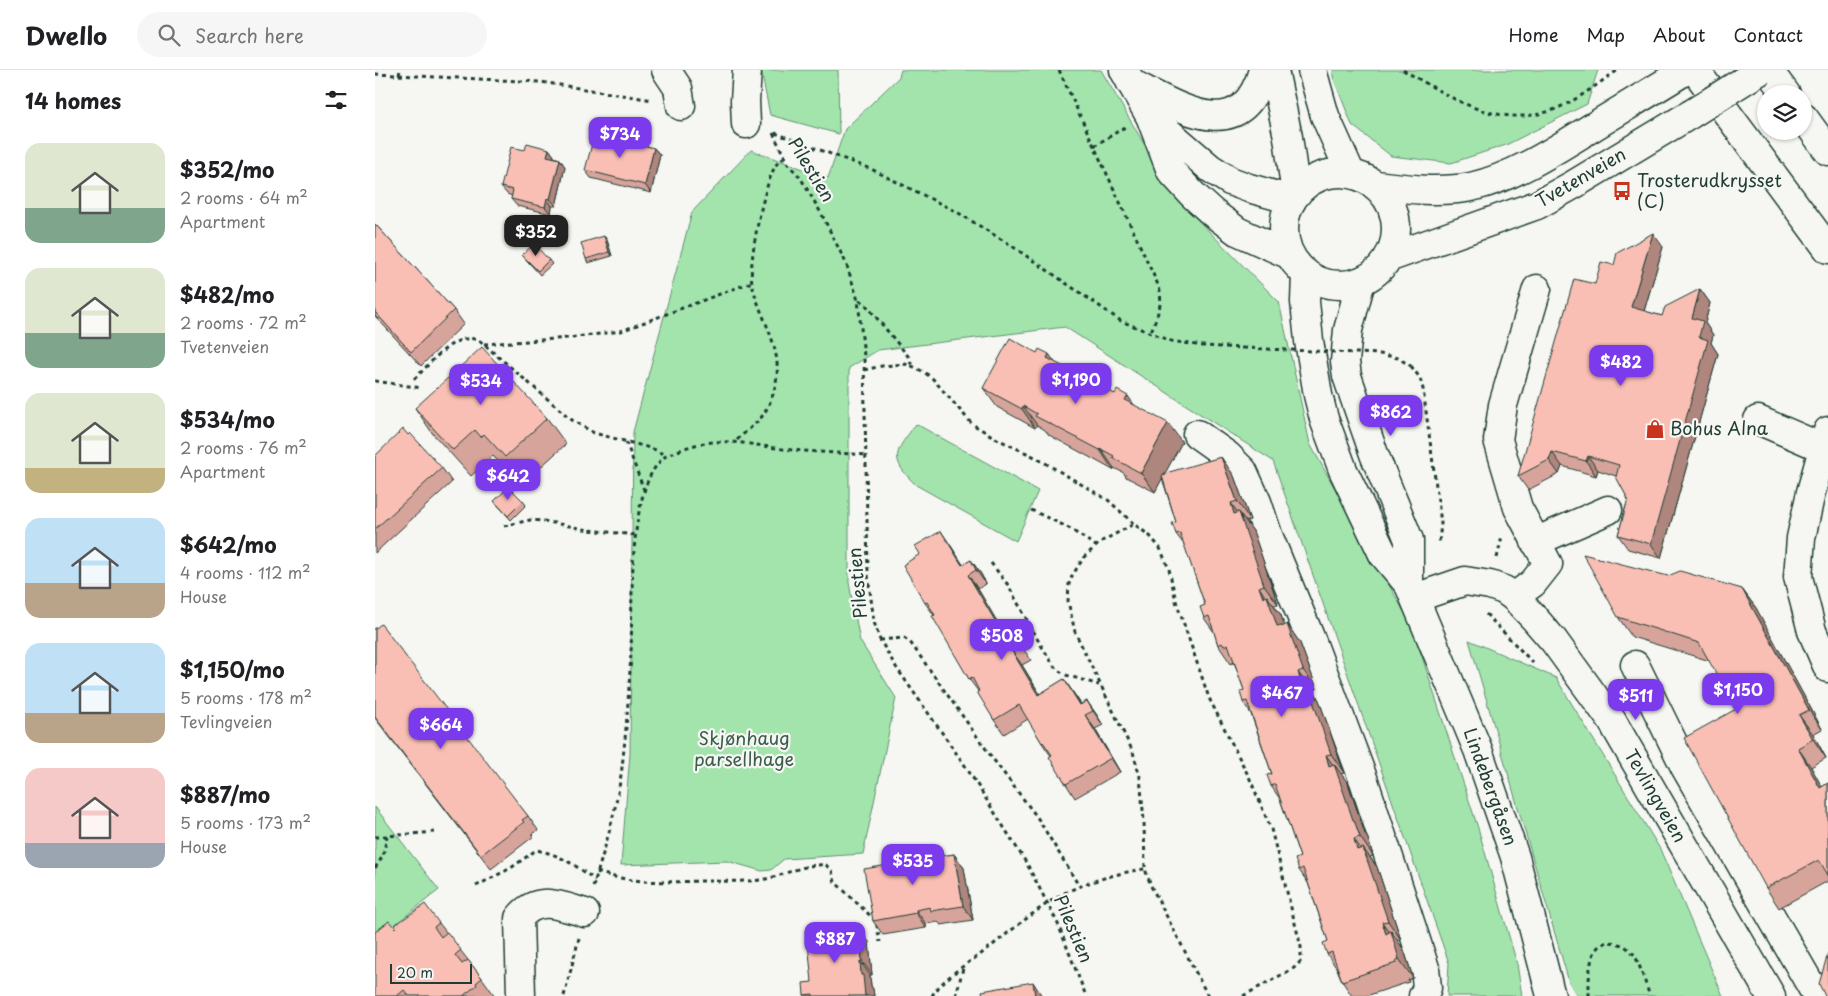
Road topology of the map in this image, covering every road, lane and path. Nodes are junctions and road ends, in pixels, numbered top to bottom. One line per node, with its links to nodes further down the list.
1 (400, 70): 13 (path)
2 (666, 70): 17 (main road)
3 (747, 70): 19 (main road)
4 (1059, 70): 21 (path)
5 (1403, 70): 6 (path)
6 (1618, 70)
7 (1695, 70): 27 (main road)
8 (1761, 70): 28 (main road, Tvetenveien, bridge)
9 (1768, 70): 16 (main road)
10 (1268, 72): 14 (main road); 26 (main road)
11 (1312, 73): 24 (main road)
12 (375, 74): 13 (path)
13 (399, 75): 17 (path)
14 (1128, 76): 18 (main road, Tvetenveien)
15 (1676, 76): 25 (main road)
16 (1779, 85)
17 (681, 106)
18 (1139, 121): 21 (path); 26 (main road, Tvetenveien); 29 (main road, Tvetenveien)
19 (746, 124)
20 (1812, 129): 22 (main road)
21 (1093, 146): 34 (path)
22 (1828, 151)
23 (785, 158): 31 (path); 33 (path, Pilestien); 34 (path, Pilestien)
24 (1351, 174): 25 (main road); 26 (main road)
25 (1376, 185): 28 (main road, Tvetenveien)
26 (1294, 197): 29 (main road)
27 (1828, 249)
28 (1388, 258): 30 (main road, Tvetenveien)
29 (1298, 264): 30 (main road, Tvetenveien); 58 (main road, Lindebergåsen)
30 (1361, 281): 58 (main road, Lindebergåsen)
31 (752, 282): 35 (path); 44 (path)
32 (1537, 289): 54 (main road)
33 (859, 300): 36 (path); 37 (path, Pilestien)
34 (1151, 332): 56 (path, bridge)
35 (483, 344): 38 (path); 45 (path)
36 (912, 366): 37 (path); 51 (path)
37 (864, 370): 46 (path, Pilestien)
38 (414, 379)
39 (375, 381): 40 (path)
40 (422, 388)
41 (1758, 420): 43 (main road)
42 (1197, 434): 87 (main road)
43 (1826, 439): 61 (main road)
44 (737, 441): 46 (path); 47 (path)
45 (625, 442): 47 (path); 48 (path)
46 (866, 455): 62 (path, Pilestien)
47 (666, 456): 48 (path)
48 (645, 490): 53 (path)
49 (1031, 510): 55 (path)
50 (1608, 510): 54 (main road)
51 (1134, 524): 55 (path); 86 (path)
52 (504, 526): 53 (path)
53 (636, 535): 72 (path)
54 (1535, 542): 59 (main road)
55 (1096, 546): 66 (path)
56 (1438, 546)
57 (991, 563): 66 (path)
58 (1412, 592): 59 (main road, Tevlingveien); 88 (main road, Lindebergåsen)
59 (1514, 597): 91 (main road, Tevlingveien)
60 (1482, 610): 65 (path)
61 (1818, 616): 64 (main road)
62 (880, 640): 75 (path); 76 (path, Pilestien)
63 (1635, 665): 92 (main road)
64 (1828, 668)
65 (1540, 671)
66 (1100, 685): 71 (path)
67 (435, 832): 68 (path)
68 (387, 836): 69 (path); 70 (path)
69 (375, 837)
70 (375, 868)
71 (1145, 869): 75 (path); 85 (path)
72 (597, 872): 73 (path); 78 (path)
73 (595, 880): 74 (path); 77 (path)
74 (476, 886)
75 (1079, 886): 76 (path)
76 (1047, 903): 79 (path); 84 (path, Pilestien)
77 (585, 913): 80 (main road); 81 (path)
78 (880, 942)
79 (963, 967): 82 (path); 83 (path)
80 (521, 996)
81 (564, 996)
82 (932, 996)
83 (956, 996)
84 (1086, 996)
85 (1208, 996)
86 (1243, 996)
87 (1423, 996)
88 (1551, 996)
89 (1589, 996): 90 (path)
90 (1650, 996)
91 (1771, 996)
92 (1817, 996)

